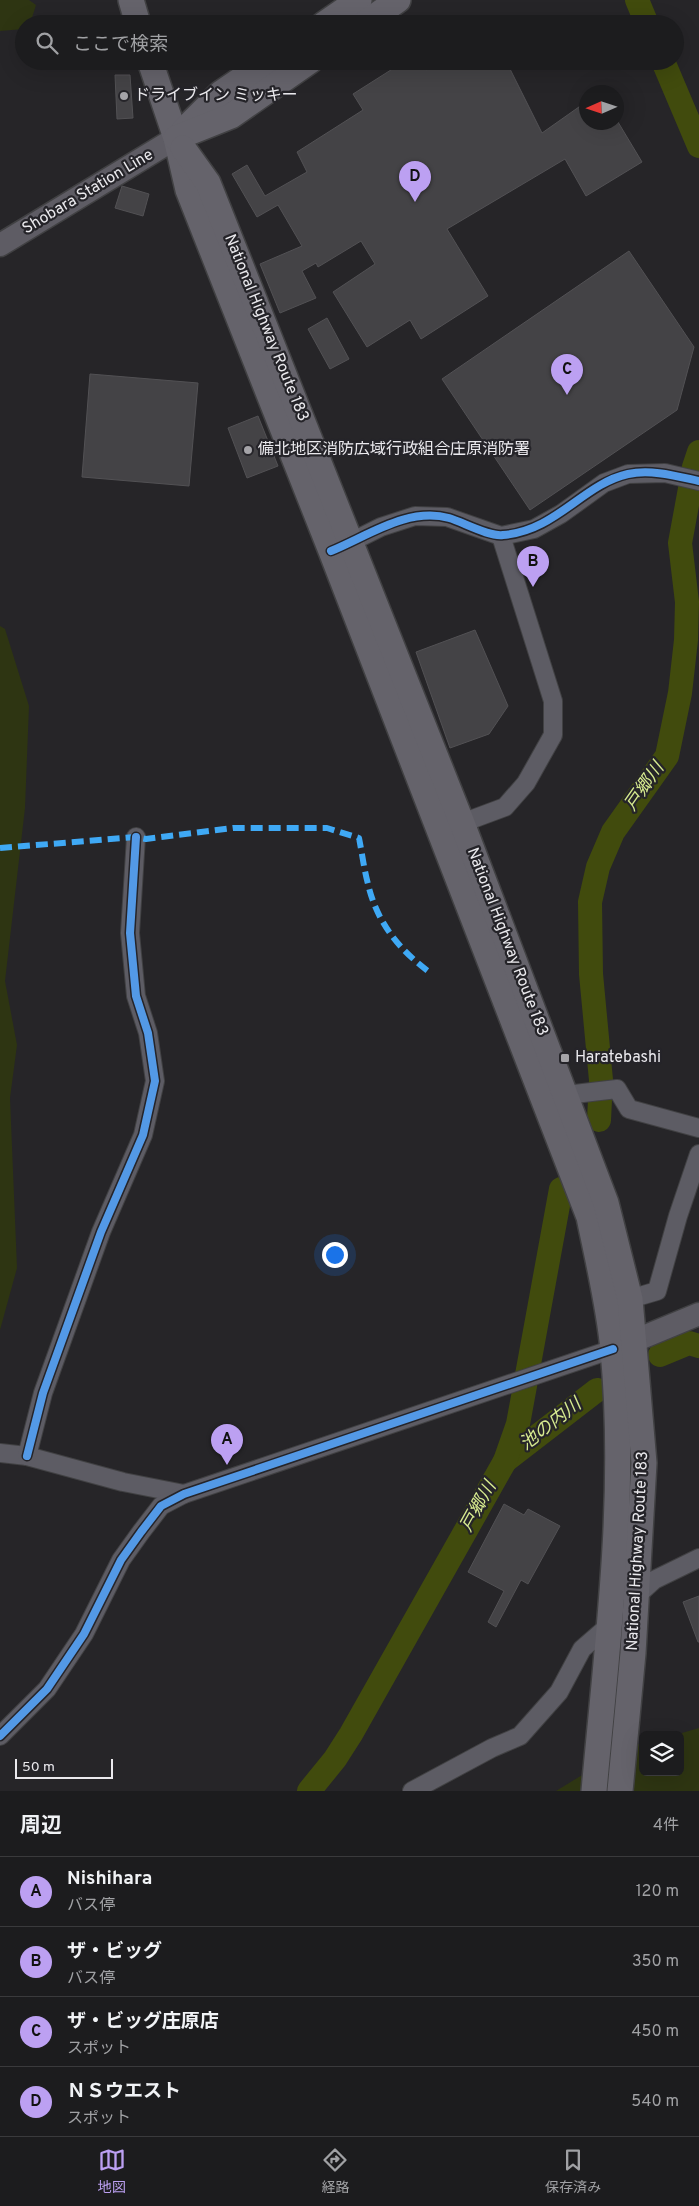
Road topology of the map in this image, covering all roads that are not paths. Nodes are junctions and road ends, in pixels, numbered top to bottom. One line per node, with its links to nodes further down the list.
1 (131, 0): 4 (highway)
2 (359, 0): 5 (highway)
3 (398, 0): 6 (highway)
4 (135, 15)
5 (337, 15)
6 (377, 15)
7 (153, 70): 10 (highway, National Highway Route 183)
8 (255, 70): 10 (highway)
9 (297, 70): 10 (highway)
10 (176, 138): 11 (main road, Shobara Station Line); 14 (highway, National Highway Route 183)
11 (0, 246)
12 (699, 481): 13 (street)
13 (501, 536): 14 (street); 15 (street)
14 (341, 546): 15 (highway, National Highway Route 183); 22 (highway, National Highway Route 183)
15 (462, 823): 17 (highway, National Highway Route 183)
16 (136, 837): 24 (street)
17 (566, 1096): 18 (street); 20 (highway, National Highway Route 183)
18 (699, 1128)
19 (699, 1154): 20 (street)
20 (630, 1299): 22 (highway, National Highway Route 183)
21 (699, 1314): 22 (main road)
22 (624, 1345): 25 (street); 27 (highway, National Highway Route 183); 28 (highway, National Highway Route 183)
23 (0, 1453): 24 (street)
24 (27, 1456): 25 (street)
25 (184, 1494): 29 (street)
26 (699, 1558): 27 (street)
27 (637, 1595): 28 (street); 32 (highway, National Highway Route 183)
28 (608, 1627): 30 (street); 31 (highway, National Highway Route 183)
29 (0, 1736)
30 (412, 1791)
31 (594, 1791)
32 (620, 1791)

